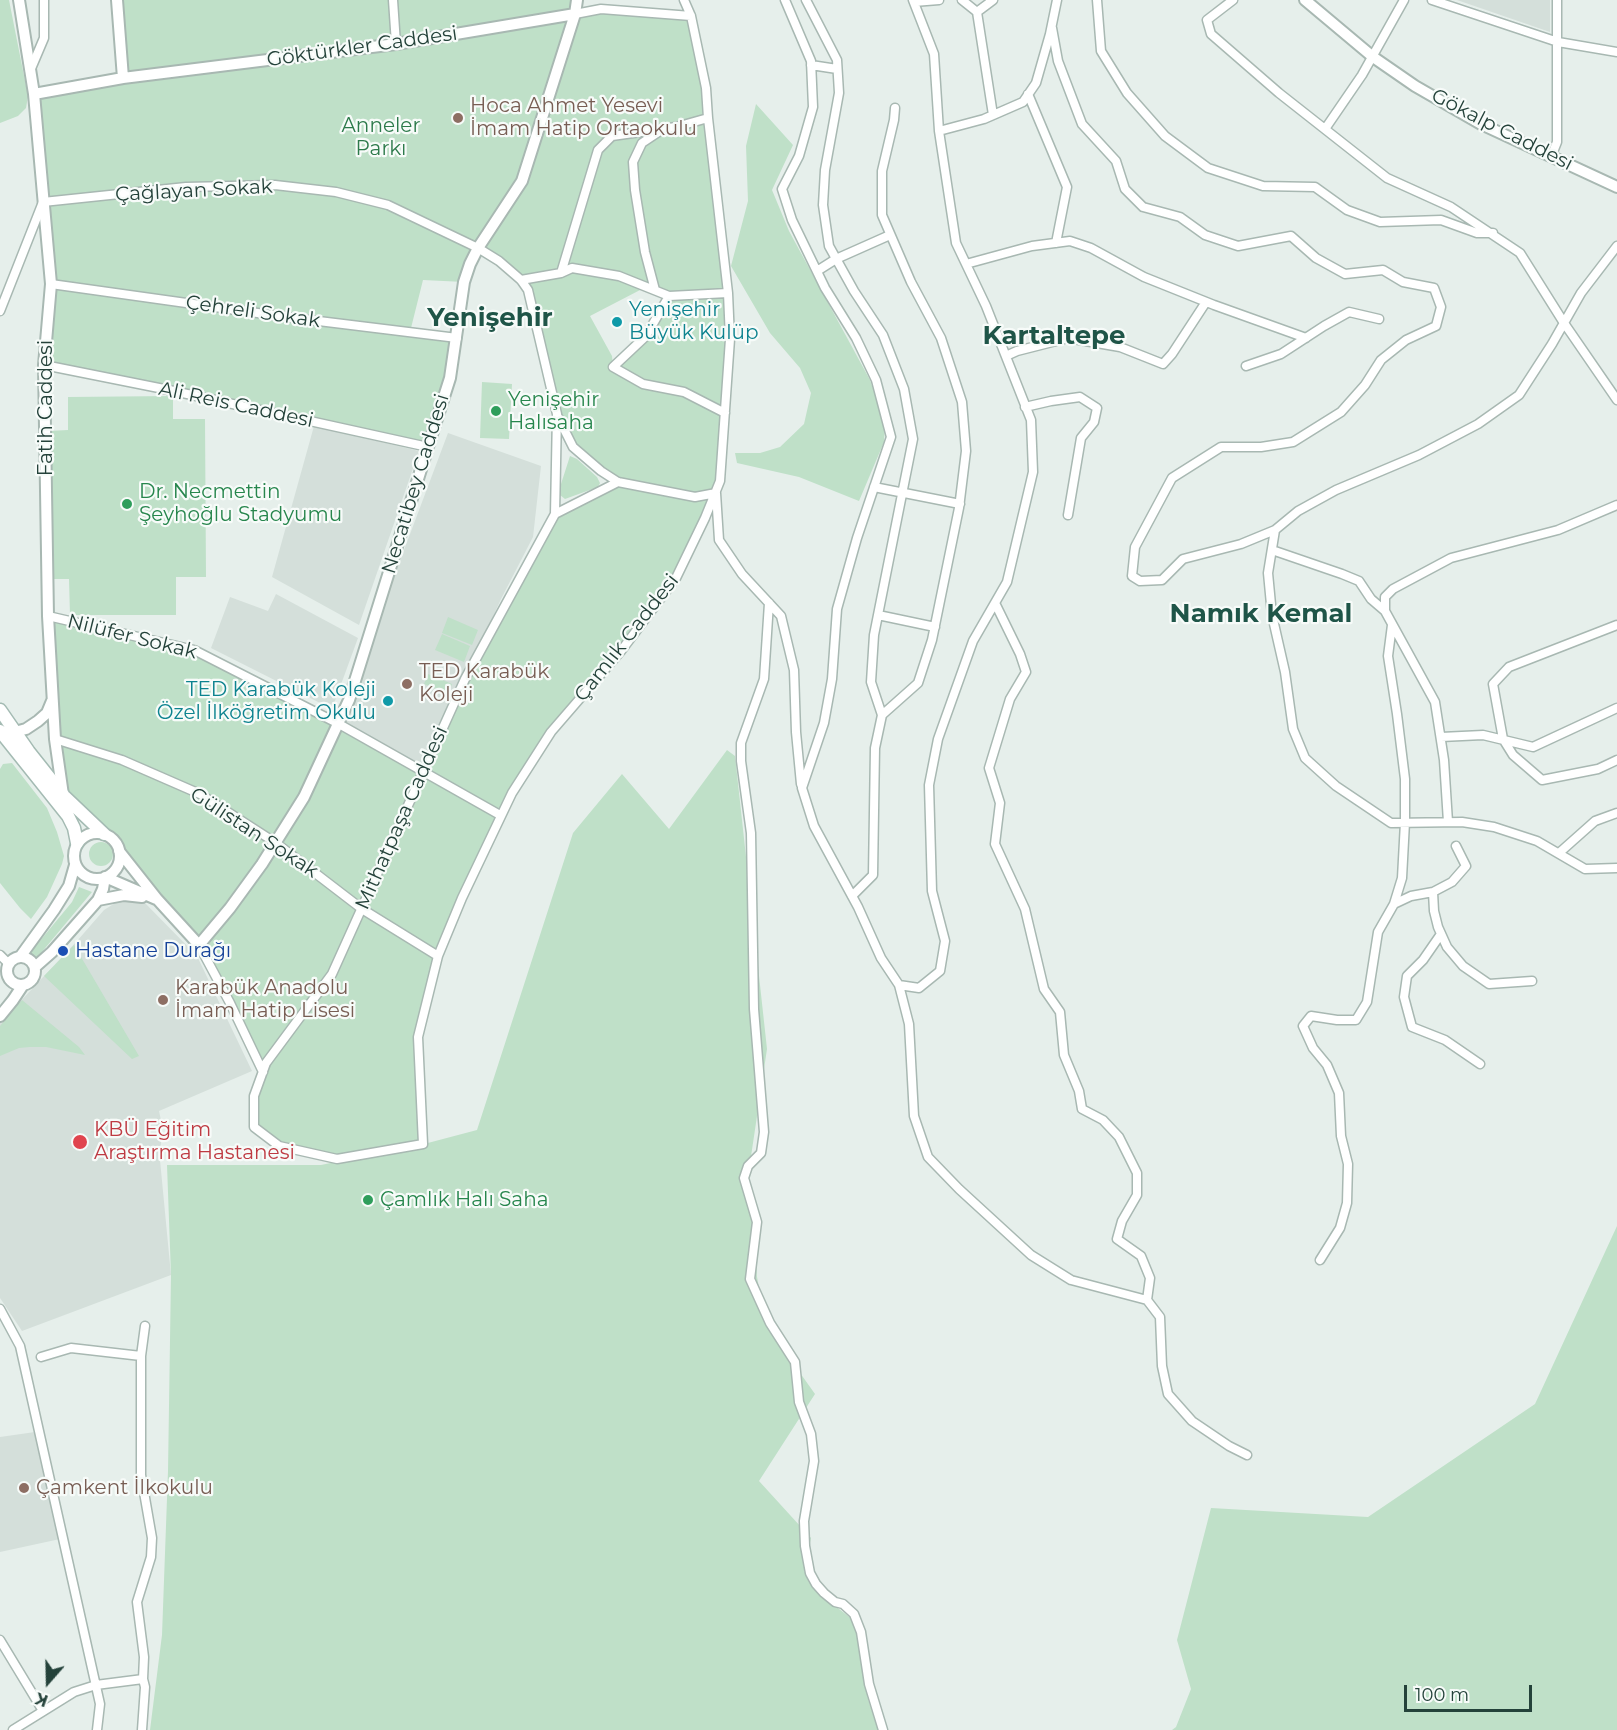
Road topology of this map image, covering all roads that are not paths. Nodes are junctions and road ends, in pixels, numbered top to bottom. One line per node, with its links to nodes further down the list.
1 (19, 0): 30 (street, Fatih Caddesi)
2 (44, 0): 30 (street)
3 (117, 0): 31 (street)
4 (393, 0): 25 (street)
5 (577, 0): 21 (street, Necatibey Caddesi)
6 (684, 0): 22 (street, Çamlık Caddesi)
7 (785, 0): 28 (street)
8 (806, 0): 29 (street)
9 (939, 0): 19 (street)
10 (962, 0): 20 (street)
11 (993, 0): 20 (street)
12 (1058, 0): 23 (street)
13 (1097, 0): 43 (street)
14 (1233, 0): 38 (street)
15 (1305, 0): 27 (street, Gökalp Caddesi)
16 (1404, 0): 27 (street)
17 (1432, 0): 24 (street)
18 (1557, 0): 24 (street)
19 (913, 1): 39 (street)
20 (977, 12): 35 (street)
21 (575, 14): 22 (street, Göktürkler Caddesi); 25 (street, Göktürkler Caddesi); 47 (street, Necatibey Caddesi)
22 (691, 16): 36 (street, Çamlık Caddesi)
23 (1052, 28): 33 (street); 79 (street)
24 (1558, 42): 26 (street); 40 (street)
25 (396, 44): 31 (street, Göktürkler Caddesi)
26 (1617, 52)
27 (1373, 57): 38 (street); 40 (street, Gökalp Caddesi)
28 (811, 65): 29 (street); 50 (street)
29 (837, 69): 48 (street)
30 (30, 71): 32 (street, Fatih Caddesi)
31 (123, 78): 32 (street, Göktürkler Caddesi)
32 (34, 94): 42 (street, Fatih Caddesi)
33 (1028, 94): 35 (street); 45 (street)
34 (895, 108): 44 (street)
35 (993, 115): 39 (street)
36 (708, 118): 37 (street); 55 (street, Çamlık Caddesi)
37 (676, 127): 51 (street); 54 (street)
38 (1325, 129): 43 (street)
39 (939, 131): 49 (street)
40 (1551, 156): 41 (street, Gökalp Caddesi)
41 (1617, 187)
42 (43, 202): 47 (street, Çağlayan Sokak); 53 (street, Fatih Caddesi); 58 (street)
43 (1493, 233): 60 (street)
44 (890, 235): 48 (street); 75 (street)
45 (1056, 243): 49 (street); 57 (street)
46 (1617, 246): 60 (street)
47 (478, 248): 52 (street, Mithatpaşa Caddesi); 61 (street, Necatibey Caddesi)
48 (836, 259): 50 (street); 73 (street)
49 (966, 264): 63 (street)
50 (817, 271): 72 (street)
51 (561, 273): 52 (street); 54 (street)
52 (521, 280): 69 (street, Mithatpaşa Caddesi)
53 (51, 284): 61 (street, Çehreli Sokak); 64 (street, Fatih Caddesi)
54 (655, 290): 56 (street)
55 (728, 293): 56 (street); 68 (street, Çamlık Caddesi)
56 (669, 296): 68 (street)
57 (1206, 302): 62 (street); 63 (street)
58 (0, 311)
59 (1379, 319): 62 (street)
60 (1564, 323): 66 (street); 79 (street)
61 (457, 338): 70 (street, Necatibey Caddesi)
62 (1306, 338): 65 (street)
63 (1006, 356): 67 (street)
64 (44, 365): 70 (street, Ali Reis Caddesi); 85 (street, Fatih Caddesi)
65 (1246, 366)
66 (1617, 400)
67 (1026, 407): 78 (street); 82 (street)
68 (725, 413): 74 (street, Çamlık Caddesi)
69 (557, 414): 71 (street); 77 (street, Mithatpaşa Caddesi)
70 (428, 447): 93 (street, Necatibey Caddesi)
71 (618, 482): 74 (street); 77 (street)
72 (874, 487): 73 (street); 101 (street)
73 (903, 491): 75 (street); 84 (street)
74 (716, 493): 81 (street); 104 (street, Çamlık Caddesi)
75 (960, 504): 88 (street)
76 (1617, 505): 83 (street)
77 (555, 514): 100 (street, Mithatpaşa Caddesi)
78 (1068, 515)
79 (1275, 530): 80 (street)
80 (1272, 550): 83 (street); 106 (street)
81 (769, 603): 101 (street); 151 (street)
82 (995, 603): 132 (street); 138 (street)
83 (1385, 611): 86 (street)
84 (878, 615): 88 (street); 92 (street)
85 (48, 616): 89 (street, Fatih Caddesi); 93 (street, Nilüfer Sokak)
86 (1392, 625): 96 (street); 106 (street)
87 (1617, 625): 98 (street)
88 (934, 627): 92 (street)
89 (52, 700): 95 (street); 97 (street, Fatih Caddesi)
90 (1617, 708): 98 (street)
91 (0, 710): 95 (main road)
92 (882, 715): 118 (street)
93 (339, 724): 100 (street, Nilüfer Sokak); 110 (street, Necatibey Caddesi)
94 (0, 731): 105 (main road)
95 (15, 732): 102 (main road)
96 (1441, 737): 98 (street); 107 (street)
97 (55, 739): 102 (street, Fatih Caddesi); 110 (street, Gülistan Sokak)
98 (1503, 739): 99 (street)
99 (1617, 760)
100 (423, 771): 104 (street, Nilüfer Sokak); 122 (street, Mithatpaşa Caddesi)
101 (802, 788): 118 (street)
102 (64, 796): 105 (street, Fatih Caddesi); 108 (main road)
103 (1617, 813): 113 (street)
104 (500, 815): 126 (street, Çamlık Caddesi)
105 (68, 816): 109 (main road)
106 (1405, 822): 107 (street); 121 (street)
107 (1448, 822): 113 (street)
108 (104, 834): 109 (street); 112 (street)
109 (77, 843): 114 (street)
110 (276, 843): 122 (street, Gülistan Sokak); 124 (street, Necatibey Caddesi)
111 (1456, 846): 117 (street)
112 (119, 850): 116 (street); 119 (street)
113 (1558, 853): 115 (street)
114 (75, 865): 116 (street); 127 (street)
115 (1617, 868)
116 (105, 878): 119 (street); 120 (street)
117 (1433, 892): 121 (street); 123 (street)
118 (852, 896): 132 (street)
119 (157, 899): 120 (street); 124 (street)
120 (98, 900): 128 (street)
121 (1394, 904): 137 (street)
122 (362, 909): 126 (street, Gülistan Sokak); 135 (street, Mithatpaşa Caddesi)
123 (1441, 934): 130 (street); 134 (street)
124 (199, 945): 135 (street)
125 (0, 955): 129 (street)
126 (438, 956): 136 (street, Çamlık Caddesi)
127 (20, 957): 128 (street); 129 (street)
128 (35, 967): 131 (street)
129 (5, 972): 131 (street)
130 (1532, 981)
131 (23, 985): 133 (street)
132 (899, 985): 138 (street)
133 (0, 1016)
134 (1480, 1064)
135 (263, 1072): 136 (street, Mithatpaşa Caddesi)
136 (423, 1144)
137 (1320, 1260)
138 (1148, 1300): 143 (street)
139 (0, 1309): 146 (street)
140 (145, 1326): 141 (street)
141 (141, 1356): 142 (street); 145 (street)
142 (41, 1357)
143 (1247, 1455)
144 (0, 1641): 147 (street)
145 (143, 1679): 146 (street); 150 (street)
146 (96, 1685): 147 (street); 149 (street)
147 (44, 1711): 148 (street)
148 (13, 1730)
149 (97, 1730)
150 (142, 1730)
151 (883, 1730)

